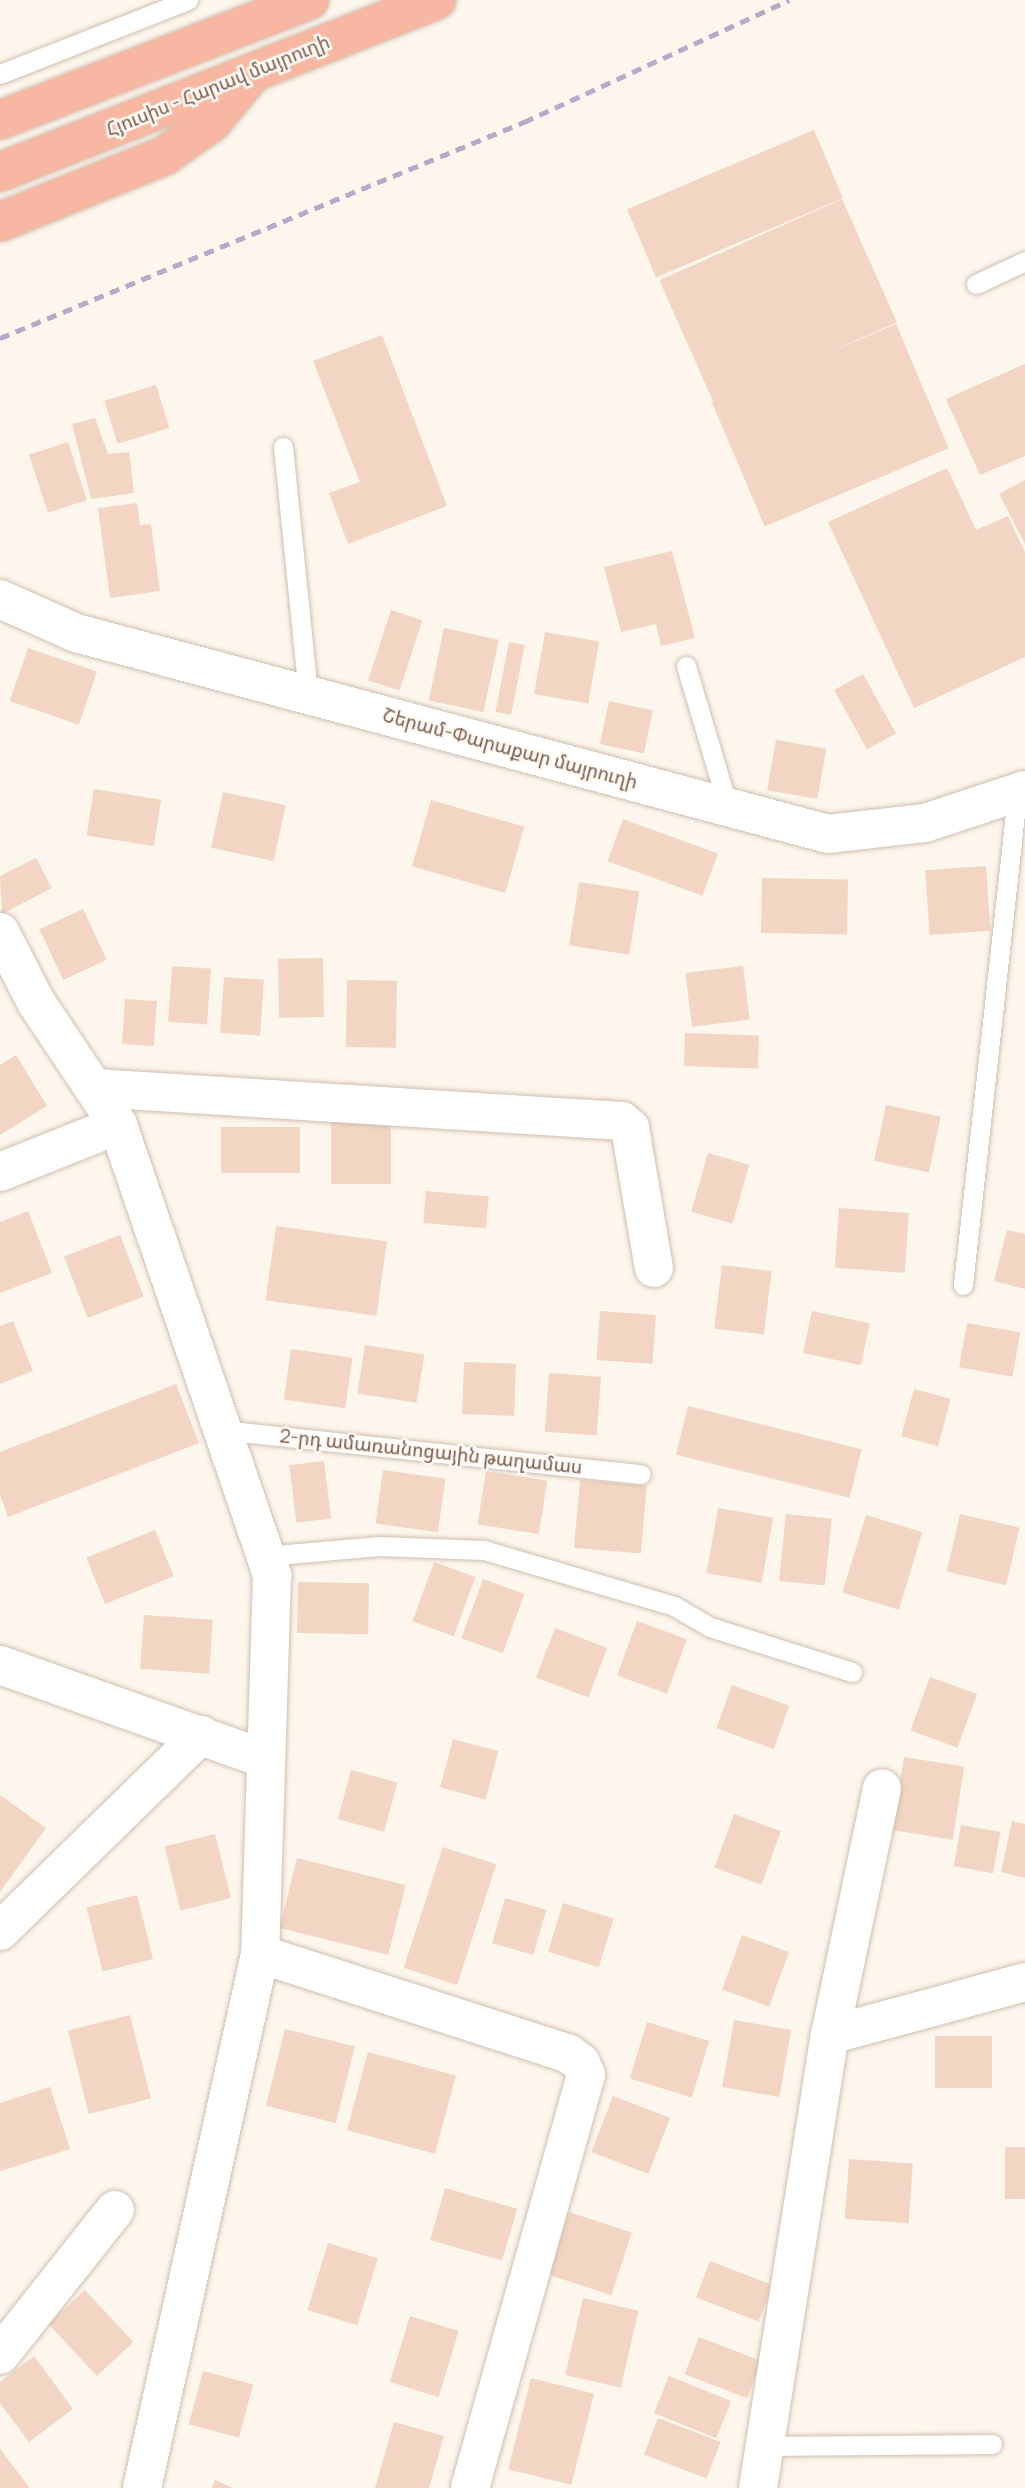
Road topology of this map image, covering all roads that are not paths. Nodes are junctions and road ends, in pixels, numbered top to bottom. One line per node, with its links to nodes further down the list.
1 (188, 0): 4 (lane)
2 (310, 0): 6 (highway)
3 (436, 0): 5 (highway, Հյուսիս - Հարավ մայրուղի)
4 (0, 74)
5 (251, 74): 7 (highway, Հյուսիս - Հարավ մայրուղի); 8 (highway)
6 (0, 120)
7 (0, 172)
8 (0, 222)
9 (1025, 261): 10 (lane)
10 (976, 284)
11 (283, 447): 14 (lane)
12 (0, 599): 14 (street, Շերամ-Փարաքար մայրուղի)
13 (686, 666): 16 (lane)
14 (308, 695): 16 (street, Շերամ-Փարաքար մայրուղի)
15 (1021, 792): 16 (street, Շերամ-Փարաքար մայրուղի); 22 (lane)
16 (728, 807)
17 (0, 932): 18 (street)
18 (95, 1088): 19 (street); 21 (street)
19 (118, 1125): 20 (street); 23 (street)
20 (0, 1172)
21 (654, 1268)
22 (963, 1285)
23 (221, 1430): 24 (lane, 2-րդ ամառանոցային թաղամաս); 25 (street)
24 (641, 1474)
25 (265, 1556): 27 (lane); 29 (street)
26 (0, 1665): 28 (street)
27 (852, 1672)
28 (201, 1735): 29 (street); 31 (street)
29 (266, 1759): 32 (street)
30 (882, 1788): 34 (street)
31 (0, 1931)
32 (260, 1954): 39 (street); 40 (street)
33 (1025, 1982): 34 (street)
34 (830, 2035): 38 (street)
35 (116, 2210): 36 (street)
36 (0, 2355)
37 (992, 2444): 38 (lane)
38 (765, 2446): 41 (street)
39 (142, 2488)
40 (470, 2488)
41 (758, 2488)

